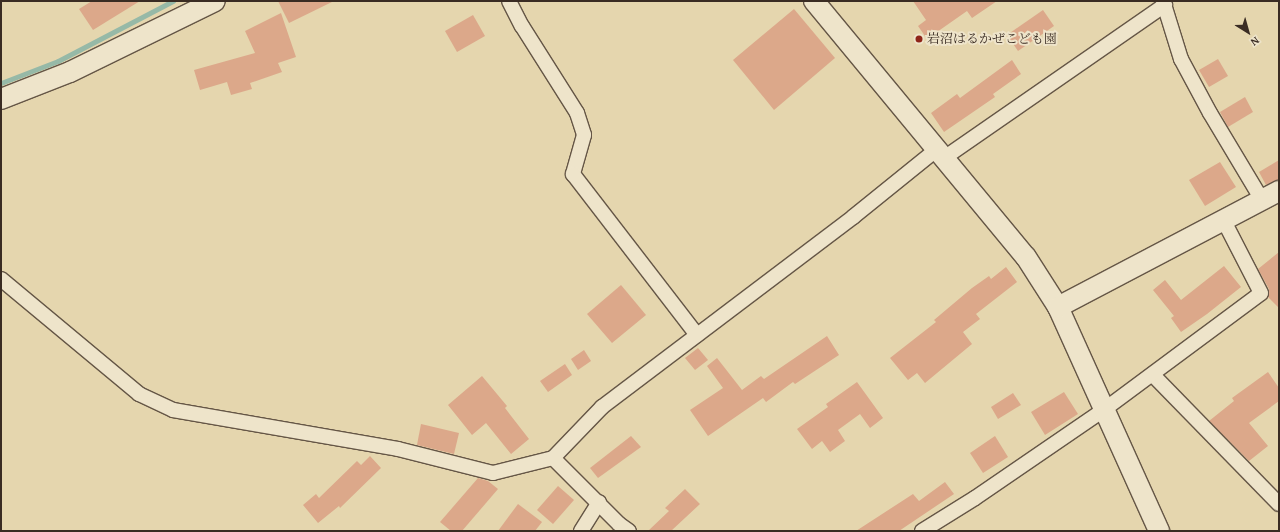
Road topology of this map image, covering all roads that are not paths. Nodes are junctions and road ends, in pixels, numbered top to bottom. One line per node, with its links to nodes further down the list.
1 (215, 1): 5 (street)
2 (509, 1): 11 (street)
3 (814, 1): 6 (street)
4 (1164, 3): 6 (street); 7 (street)
5 (1, 99)
6 (940, 154): 10 (street); 11 (street)
7 (1271, 196): 8 (street)
8 (1223, 220): 10 (street); 12 (street)
9 (1, 280): 14 (street)
10 (1058, 307): 13 (street)
11 (697, 335): 14 (street)
12 (1153, 375): 13 (street); 16 (street)
13 (1105, 409): 19 (street); 20 (street)
14 (553, 458): 15 (street)
15 (599, 502): 17 (street); 18 (street)
16 (1279, 504)
17 (581, 531)
18 (629, 531)
19 (922, 531)
20 (1159, 531)

